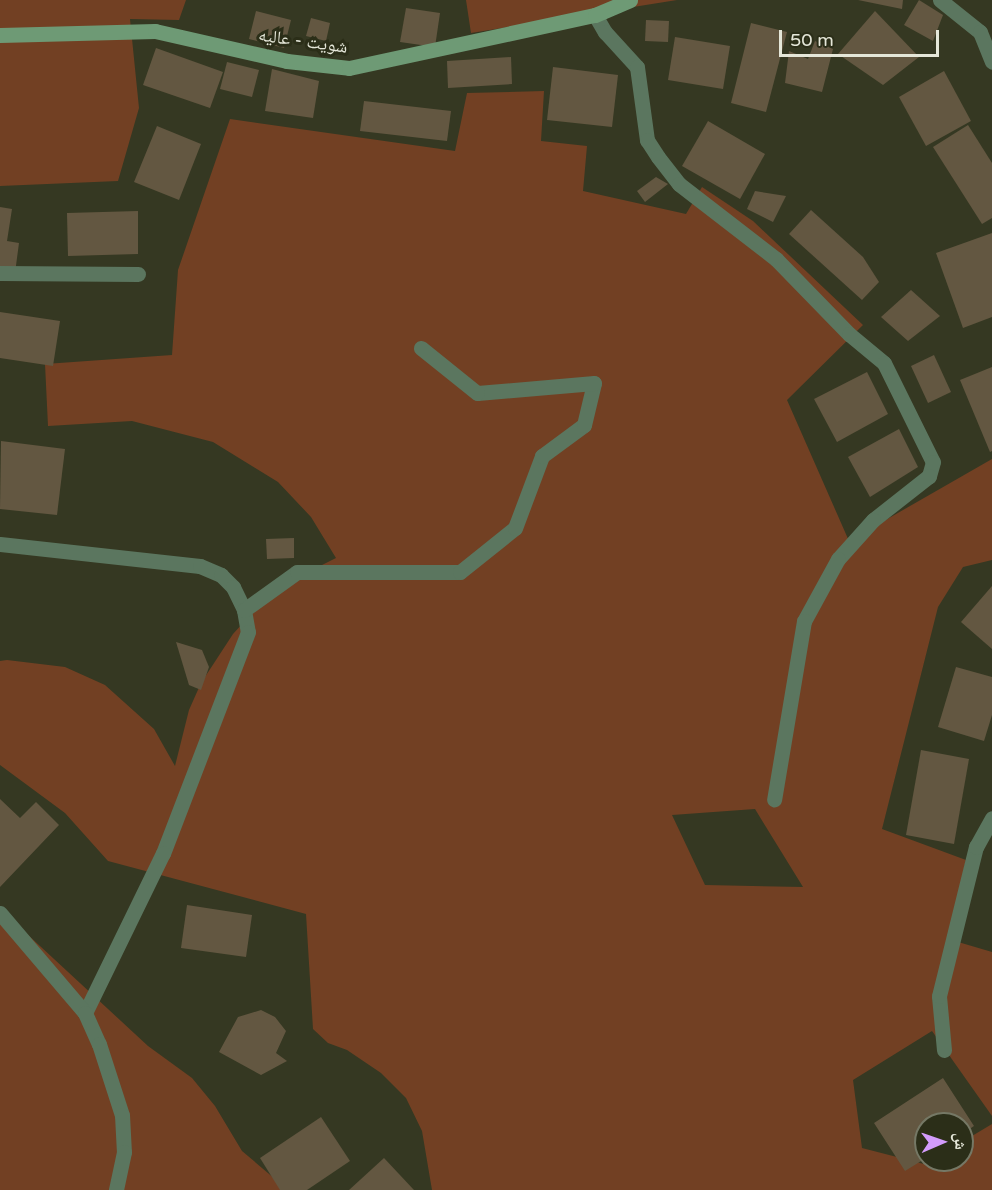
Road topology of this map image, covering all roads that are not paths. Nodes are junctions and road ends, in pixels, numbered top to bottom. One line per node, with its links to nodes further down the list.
1 (630, 0): 3 (street, شويت - عاليه)
2 (940, 0): 5 (street)
3 (595, 15): 4 (street, شويت - عاليه); 11 (street)
4 (0, 35)
5 (992, 62)
6 (0, 273): 7 (street)
7 (138, 274)
8 (421, 348): 10 (street)
9 (0, 544): 10 (street)
10 (244, 610): 14 (street)
11 (774, 800)
12 (992, 818): 15 (street)
13 (0, 913): 14 (street)
14 (86, 1013): 16 (street)
15 (944, 1050)
16 (116, 1190)

